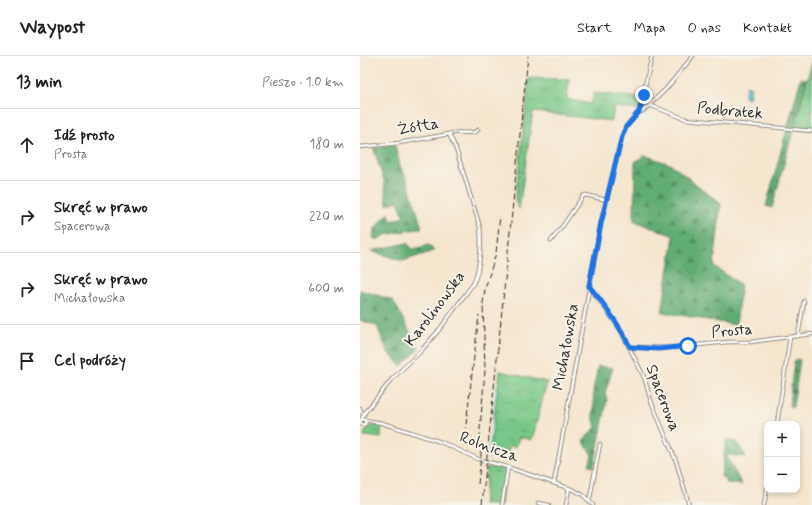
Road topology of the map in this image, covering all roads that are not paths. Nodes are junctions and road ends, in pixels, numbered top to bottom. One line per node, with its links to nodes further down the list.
1 (652, 56): 4 (street, Michałowska)
2 (693, 56): 3 (street)
3 (649, 105): 4 (street); 6 (street, Podbratek)
4 (639, 112): 9 (street, Michałowska)
5 (478, 130): 7 (street, Żółta)
6 (812, 130)
7 (449, 134): 8 (street, Żółta); 18 (street, Karolinowska)
8 (360, 147)
9 (606, 200): 10 (street); 11 (street, Michałowska)
10 (551, 241)
11 (589, 286): 16 (street, Spacerowa); 23 (street, Michałowska)
12 (804, 301): 14 (street)
13 (812, 334): 14 (street, Prosta)
14 (798, 336): 15 (street, Prosta)
15 (790, 337): 16 (street, Prosta); 19 (street)
16 (630, 347): 32 (street, Spacerowa)
17 (360, 408): 18 (street)
18 (364, 414): 20 (street)
19 (777, 421)
20 (362, 422): 22 (street, Rolnicza)
21 (600, 444): 26 (street)
22 (508, 467): 23 (street, Rolnicza); 28 (street)
23 (554, 483): 24 (street, Rolnicza)
24 (569, 488): 26 (street, Rolnicza); 30 (street)
25 (766, 493): 33 (street)
26 (588, 500): 31 (street, Rolnicza)
27 (538, 503): 29 (street)
28 (502, 505)
29 (548, 505)
30 (566, 505)
31 (593, 505)
32 (689, 505)
33 (764, 505)

